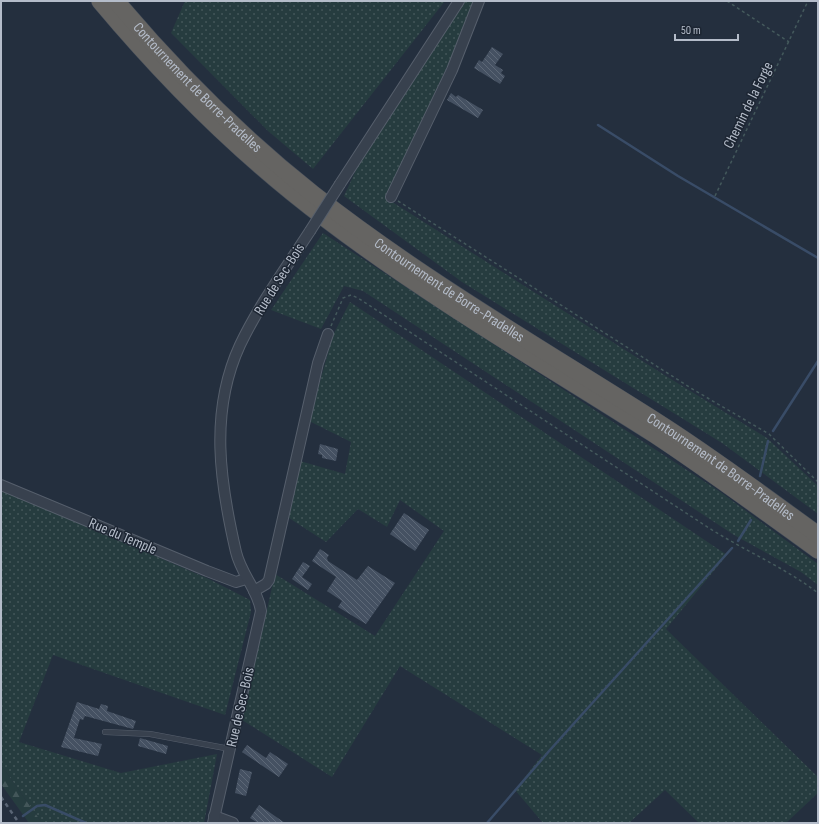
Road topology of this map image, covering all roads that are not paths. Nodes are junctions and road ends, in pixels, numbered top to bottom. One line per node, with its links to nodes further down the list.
1 (100, 1): 9 (highway)
2 (116, 1): 8 (highway, Contournement de Borre-Pradelles)
3 (459, 1): 10 (street, Rue de Sec-Bois, bridge)
4 (479, 1): 5 (street)
5 (391, 197)
6 (328, 334): 11 (street)
7 (1, 485): 10 (street, Rue du Temple)
8 (818, 535)
9 (818, 550)
10 (246, 579): 11 (street, Rue de Sec-Bois)
11 (254, 591): 13 (street, Rue de Sec-Bois)
12 (105, 732): 13 (lane)
13 (230, 749): 14 (street, Rue de Sec-Bois)
14 (214, 820): 15 (street)
15 (233, 823)

